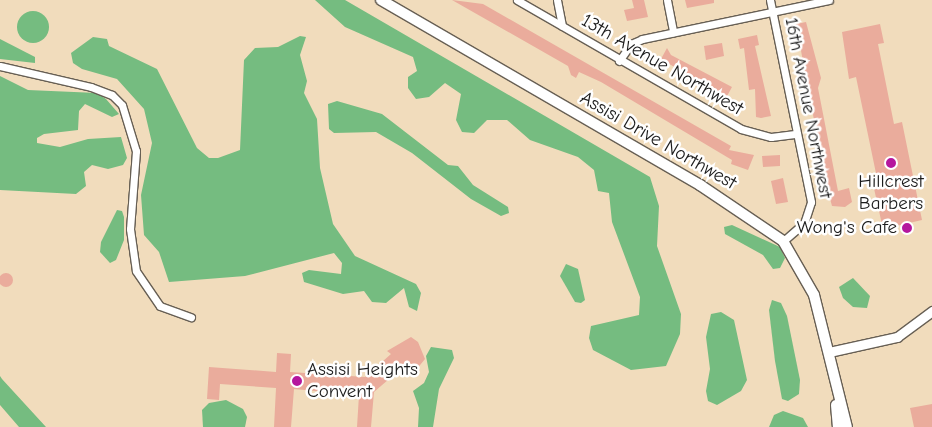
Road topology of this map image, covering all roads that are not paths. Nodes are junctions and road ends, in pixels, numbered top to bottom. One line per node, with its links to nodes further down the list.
1 (381, 0): 13 (main road, Assisi Drive Northwest)
2 (517, 0): 8 (street, 13th Avenue Northwest)
3 (557, 0): 8 (street)
4 (667, 0): 9 (street)
5 (770, 0): 7 (street, 16th Avenue Northwest)
6 (829, 0): 7 (street)
7 (773, 12): 9 (street); 12 (street, 16th Avenue Northwest)
8 (562, 26): 10 (street, 13th Avenue Northwest)
9 (674, 32): 10 (street)
10 (619, 60): 12 (street, 13th Avenue Northwest)
11 (0, 66): 15 (street)
12 (797, 134): 13 (street, 16th Avenue Northwest)
13 (784, 241): 16 (main road, Assisi Drive Northwest)
14 (932, 312): 16 (street)
15 (191, 317)
16 (829, 352): 17 (main road, Assisi Drive Northwest)
17 (835, 382): 18 (main road, Assisi Drive Northwest); 19 (main road, Assisi Drive Northwest)
18 (838, 427)
19 (847, 427)

